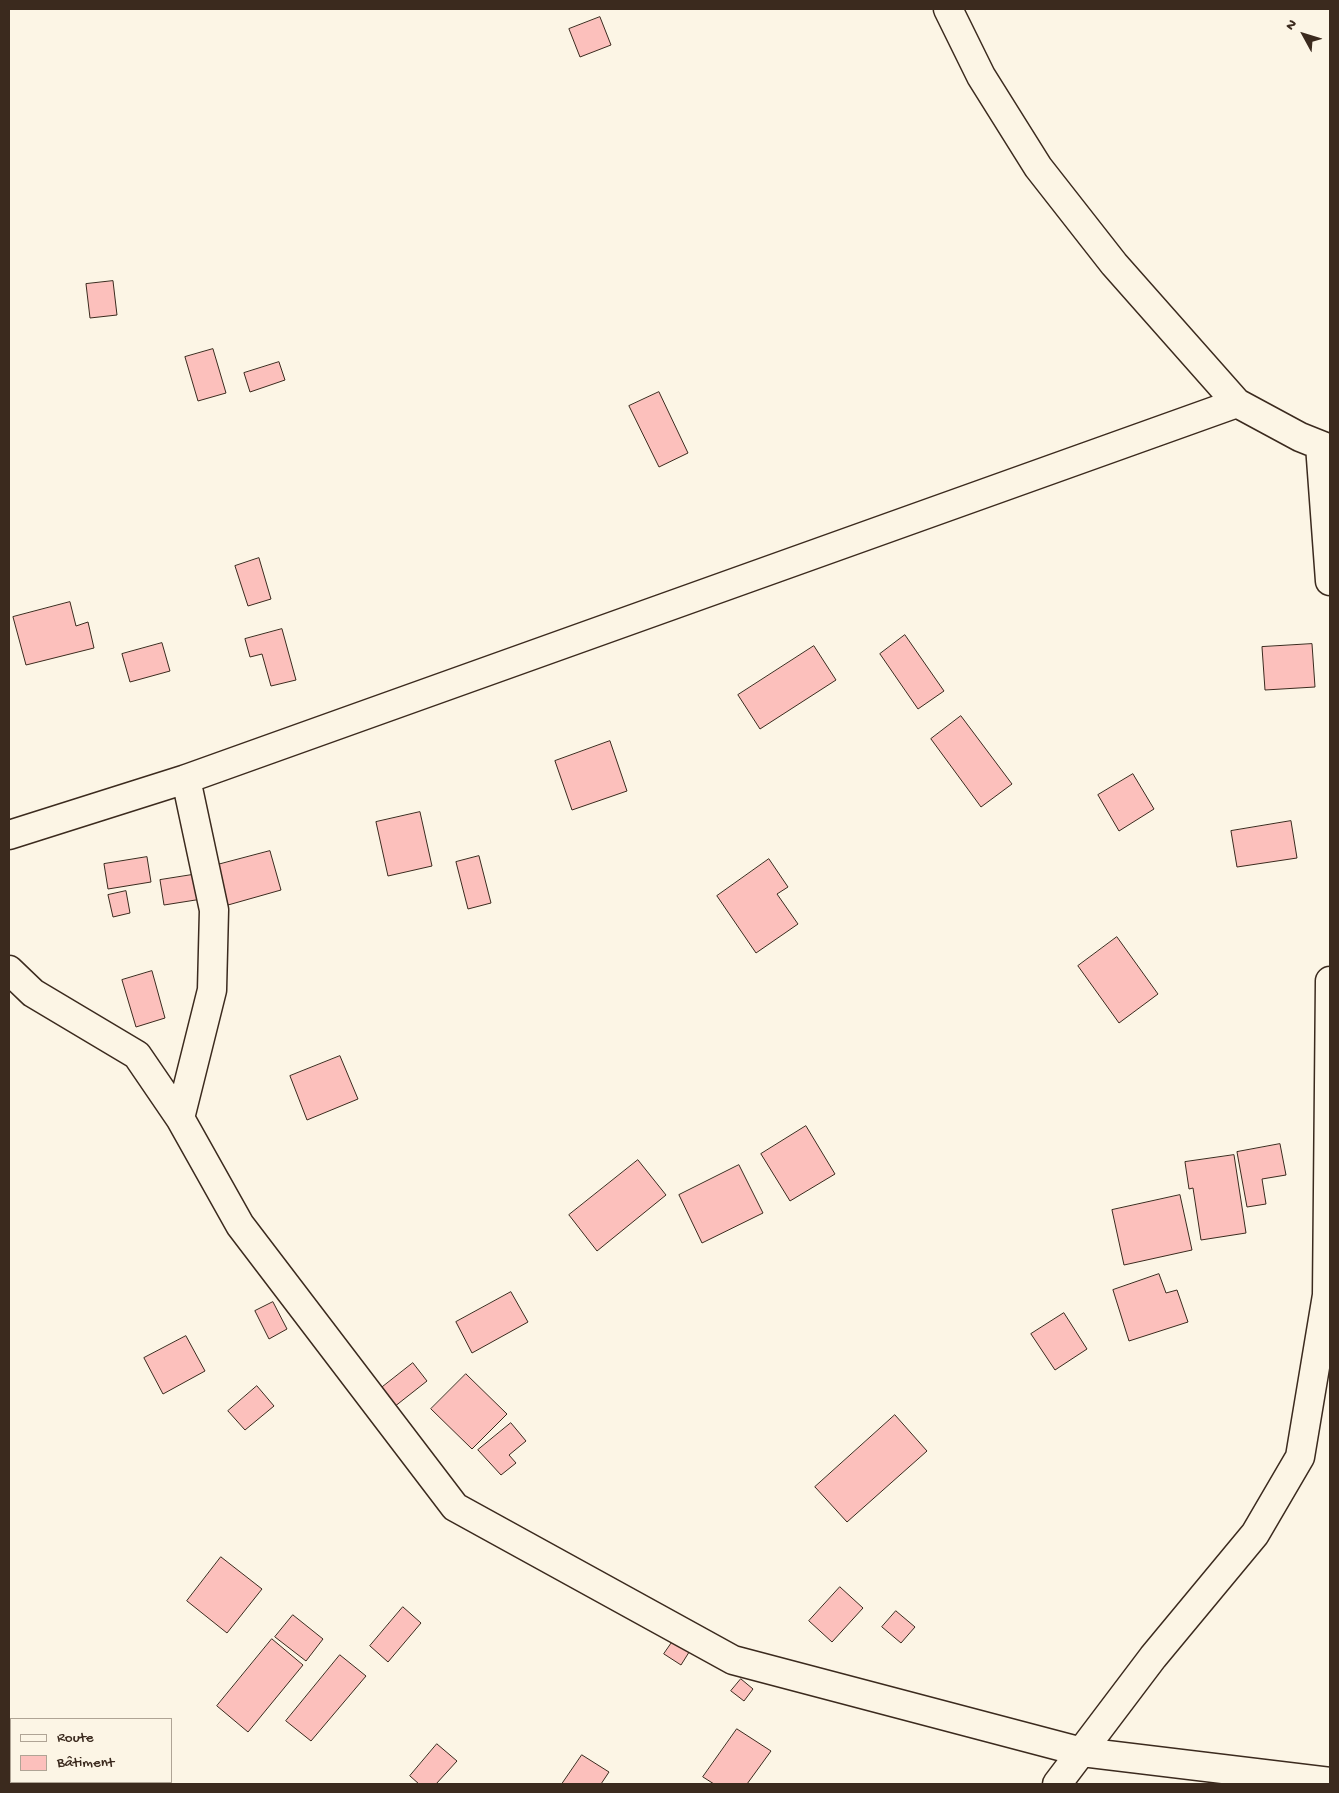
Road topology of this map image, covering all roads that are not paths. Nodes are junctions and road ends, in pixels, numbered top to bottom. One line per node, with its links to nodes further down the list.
1 (948, 9): 2 (street)
2 (1236, 403): 3 (street); 5 (street)
3 (1325, 447): 4 (street)
4 (1330, 581)
5 (186, 779): 6 (street); 9 (street)
6 (9, 835)
7 (9, 970): 9 (street)
8 (1330, 981): 10 (street)
9 (180, 1118): 11 (street)
10 (1329, 1297): 11 (street)
11 (1082, 1752): 12 (street); 13 (street)
12 (1330, 1782)
13 (1058, 1784)

